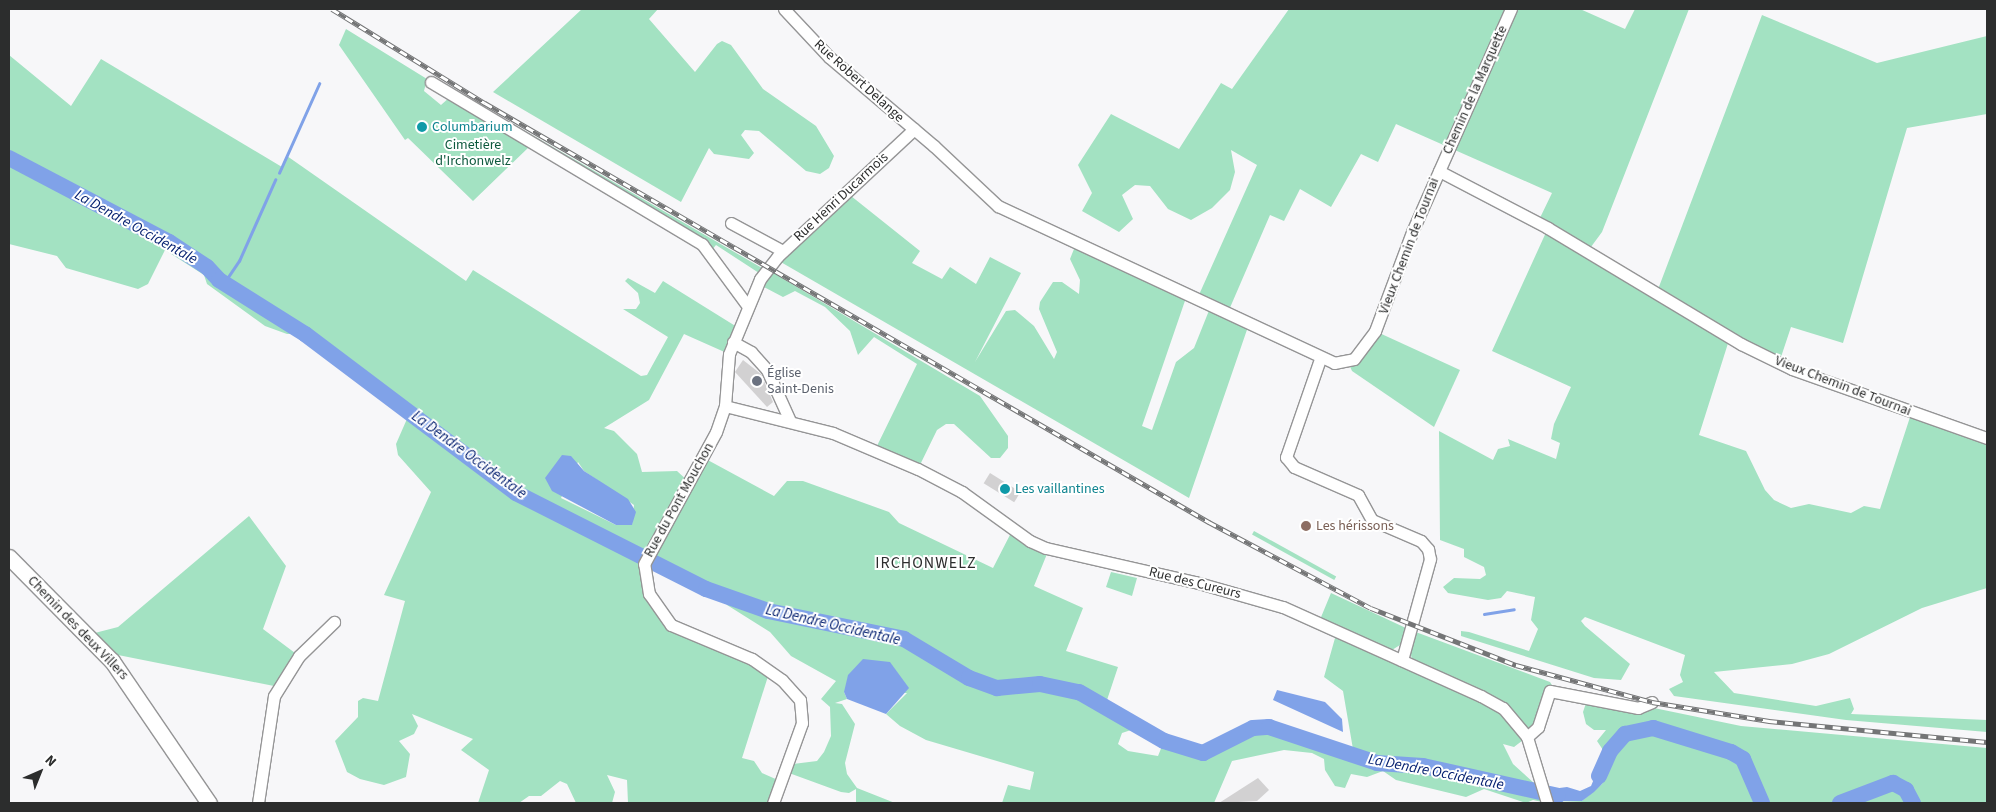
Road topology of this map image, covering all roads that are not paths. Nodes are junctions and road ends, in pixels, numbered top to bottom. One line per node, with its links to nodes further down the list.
1 (784, 9): 4 (street, Rue Robert Delange)
2 (1511, 9): 5 (street, Chemin de la Marquette)
3 (431, 82): 8 (street)
4 (914, 129): 7 (street, Rue Henri Ducarmois); 10 (street, Vieux Chemin de Tournai)
5 (1438, 171): 10 (street, Vieux Chemin de Tournai); 13 (street, Vieux Chemin de Tournai)
6 (731, 223): 7 (street)
7 (783, 251): 8 (street, Rue Henri Ducarmois)
8 (747, 305): 9 (street, Rue Henri Ducarmois)
9 (733, 342): 11 (street, Rue du Pont Mouchon); 12 (street)
10 (1320, 359): 16 (street)
11 (724, 406): 12 (street, Rue des Cureurs); 22 (street, Rue du Pont Mouchon)
12 (790, 421): 16 (street, Rue des Cureurs)
13 (1987, 438)
14 (9, 556): 20 (street, Chemin des deux Villers)
15 (334, 622): 21 (street)
16 (1402, 660): 18 (street, Rue des Cureurs)
17 (1652, 702): 18 (street)
18 (1527, 736): 19 (street, Rue des Cureurs)
19 (1547, 802)
20 (209, 803)
21 (258, 803)
22 (773, 803)

